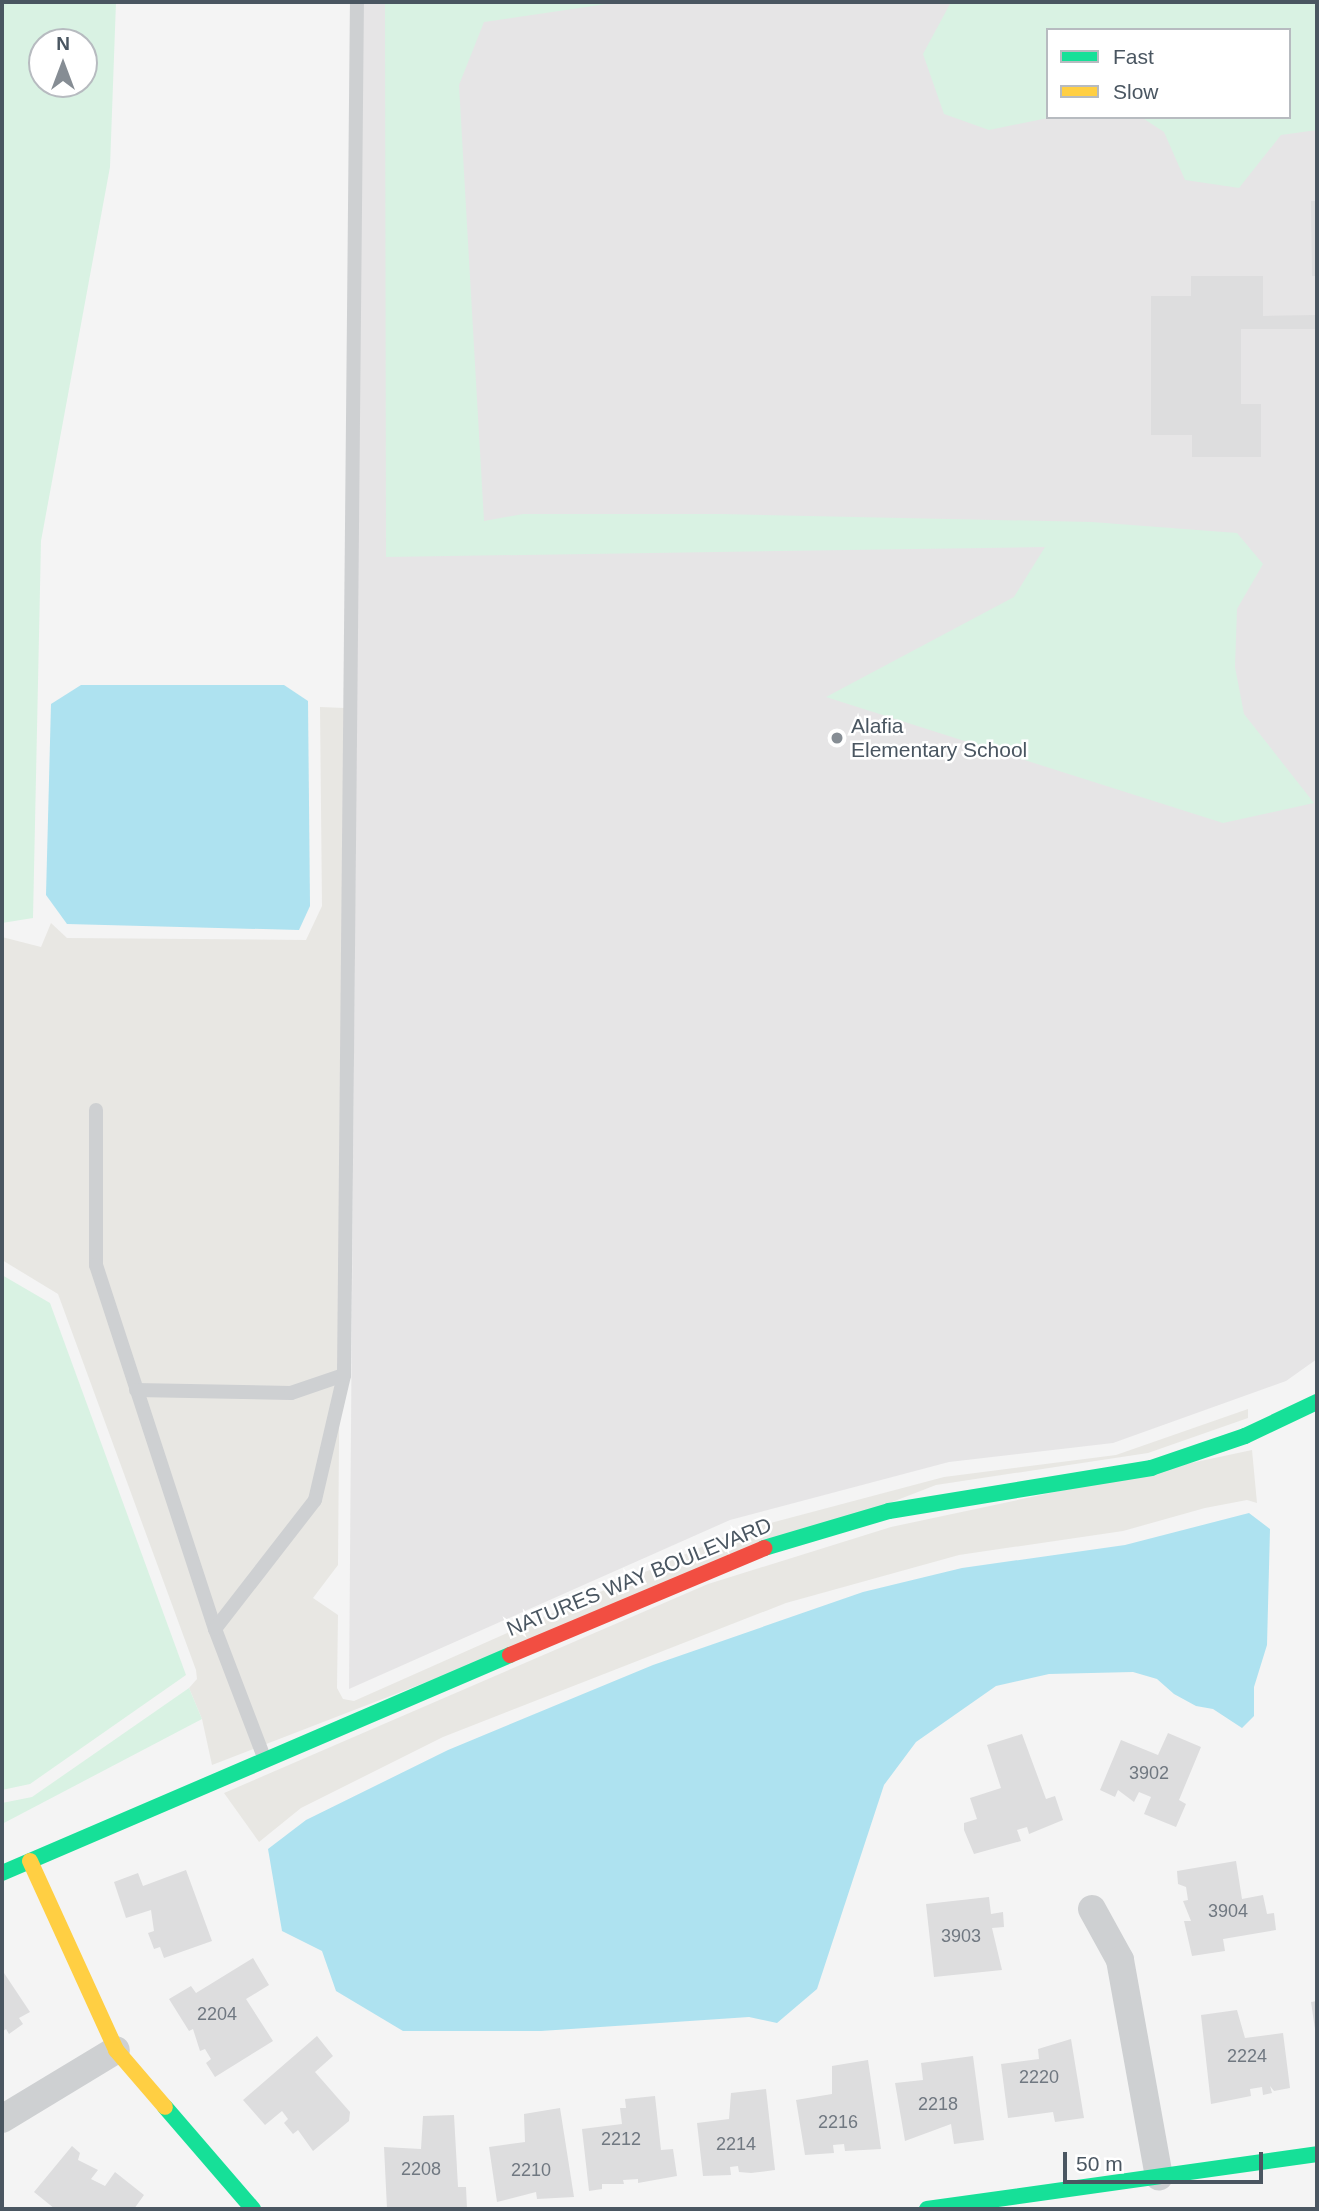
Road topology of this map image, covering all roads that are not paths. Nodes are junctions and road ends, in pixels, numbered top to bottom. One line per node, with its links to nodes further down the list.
1 (357, 2): 3 (lane)
2 (96, 1110): 4 (lane)
3 (344, 1375): 4 (lane); 6 (lane)
4 (136, 1390): 6 (lane)
5 (1317, 1402): 7 (street, NATURES WAY BOULEVARD)
6 (215, 1629): 7 (lane)
7 (264, 1758): 8 (street, NATURES WAY BOULEVARD)
8 (30, 1861): 9 (street, NATURES WAY BOULEVARD); 11 (street)
9 (2, 1873)
10 (1092, 1909): 14 (street)
11 (116, 2050): 12 (street); 15 (street)
12 (2, 2119)
13 (1317, 2154): 14 (street)
14 (1159, 2177): 16 (street)
15 (253, 2209)
16 (927, 2209)

